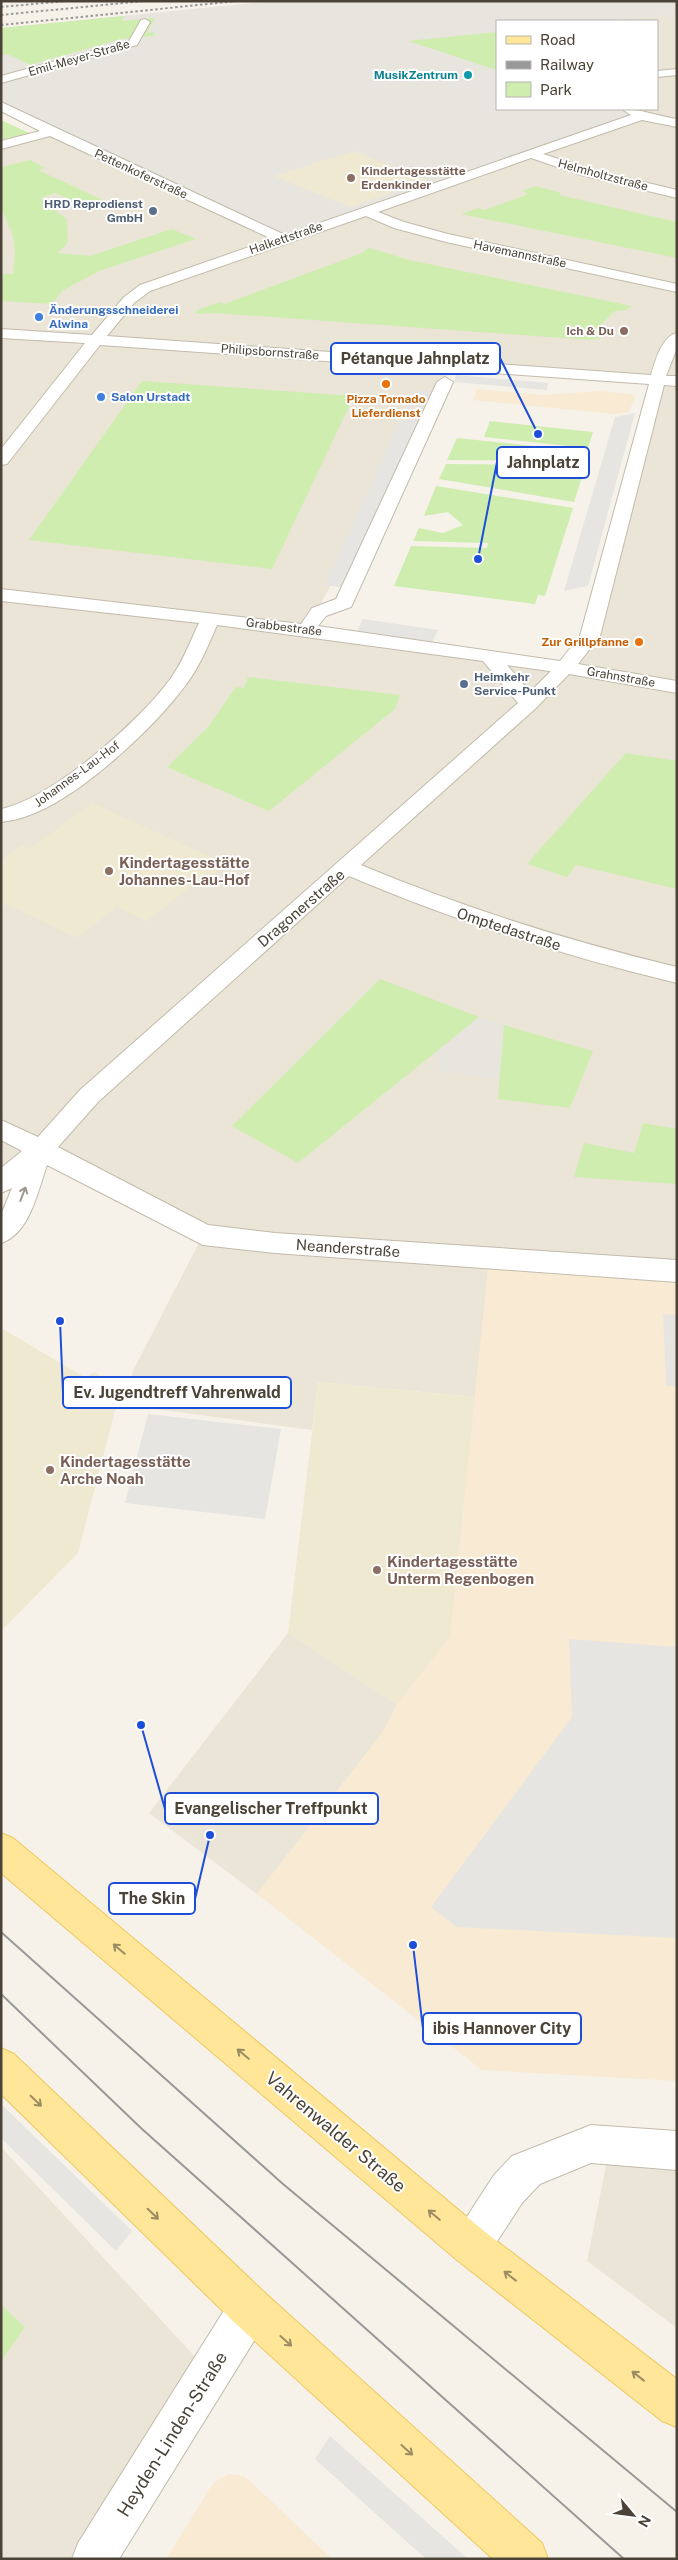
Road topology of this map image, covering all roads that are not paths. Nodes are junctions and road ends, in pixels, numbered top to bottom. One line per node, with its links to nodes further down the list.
1 (145, 22): 4 (street, Emil-Meyer-Straße)
2 (677, 72): 3 (street)
3 (658, 74)
4 (1, 80)
5 (1, 106): 9 (street, Pettenkoferstraße)
6 (630, 110): 7 (street)
7 (641, 116): 8 (street); 11 (street, Halkettstraße)
8 (677, 123)
9 (51, 132): 10 (street); 14 (street, Pettenkoferstraße)
10 (1, 145)
11 (530, 154): 12 (street, Helmholtzstraße); 13 (street, Halkettstraße)
12 (677, 194)
13 (365, 211): 14 (street, Halkettstraße); 15 (street, Havemannstraße)
14 (282, 239): 18 (street, Halkettstraße)
15 (677, 288)
16 (1, 333): 18 (street, Philipsbornstraße)
17 (677, 337): 19 (street, Dragonerstraße)
18 (98, 339): 19 (street, Philipsbornstraße); 22 (street, Halkettstraße)
19 (659, 380): 20 (street, Philipsbornstraße); 27 (street, Dragonerstraße)
20 (677, 381)
21 (445, 382): 25 (street)
22 (4, 453)
23 (1, 595): 24 (street, Grabbestraße)
24 (211, 618): 25 (street, Grabbestraße); 30 (street, Johannes-Lau-Hof)
25 (306, 630): 26 (street, Grabbestraße)
26 (489, 656): 27 (street, Grabbestraße); 29 (street)
27 (565, 668): 28 (street, Grahnstraße); 29 (street, Dragonerstraße)
28 (677, 687)
29 (529, 704): 31 (street, Dragonerstraße)
30 (1, 816)
31 (347, 867): 32 (street, Omptedastraße); 34 (street, Dragonerstraße)
32 (677, 975)
33 (1, 1129): 34 (street, Neanderstraße)
34 (40, 1151): 35 (street, Dragonerstraße); 36 (street, Dragonerstraße, one-way to 34); 37 (street, Neanderstraße)
35 (1, 1183)
36 (1, 1233)
37 (677, 1271)
38 (1, 1850): 41 (main road, Vahrenwalder Straße, one-way to 38)
39 (1, 2067): 42 (main road, one-way to 42)
40 (677, 2151): 41 (street)
41 (471, 2246): 43 (main road, Vahrenwalder Straße, one-way to 41)
42 (250, 2308): 44 (street, Heyden-Linden-Straße); 45 (main road, one-way to 45)
43 (677, 2406)
44 (94, 2559)
45 (526, 2559)

